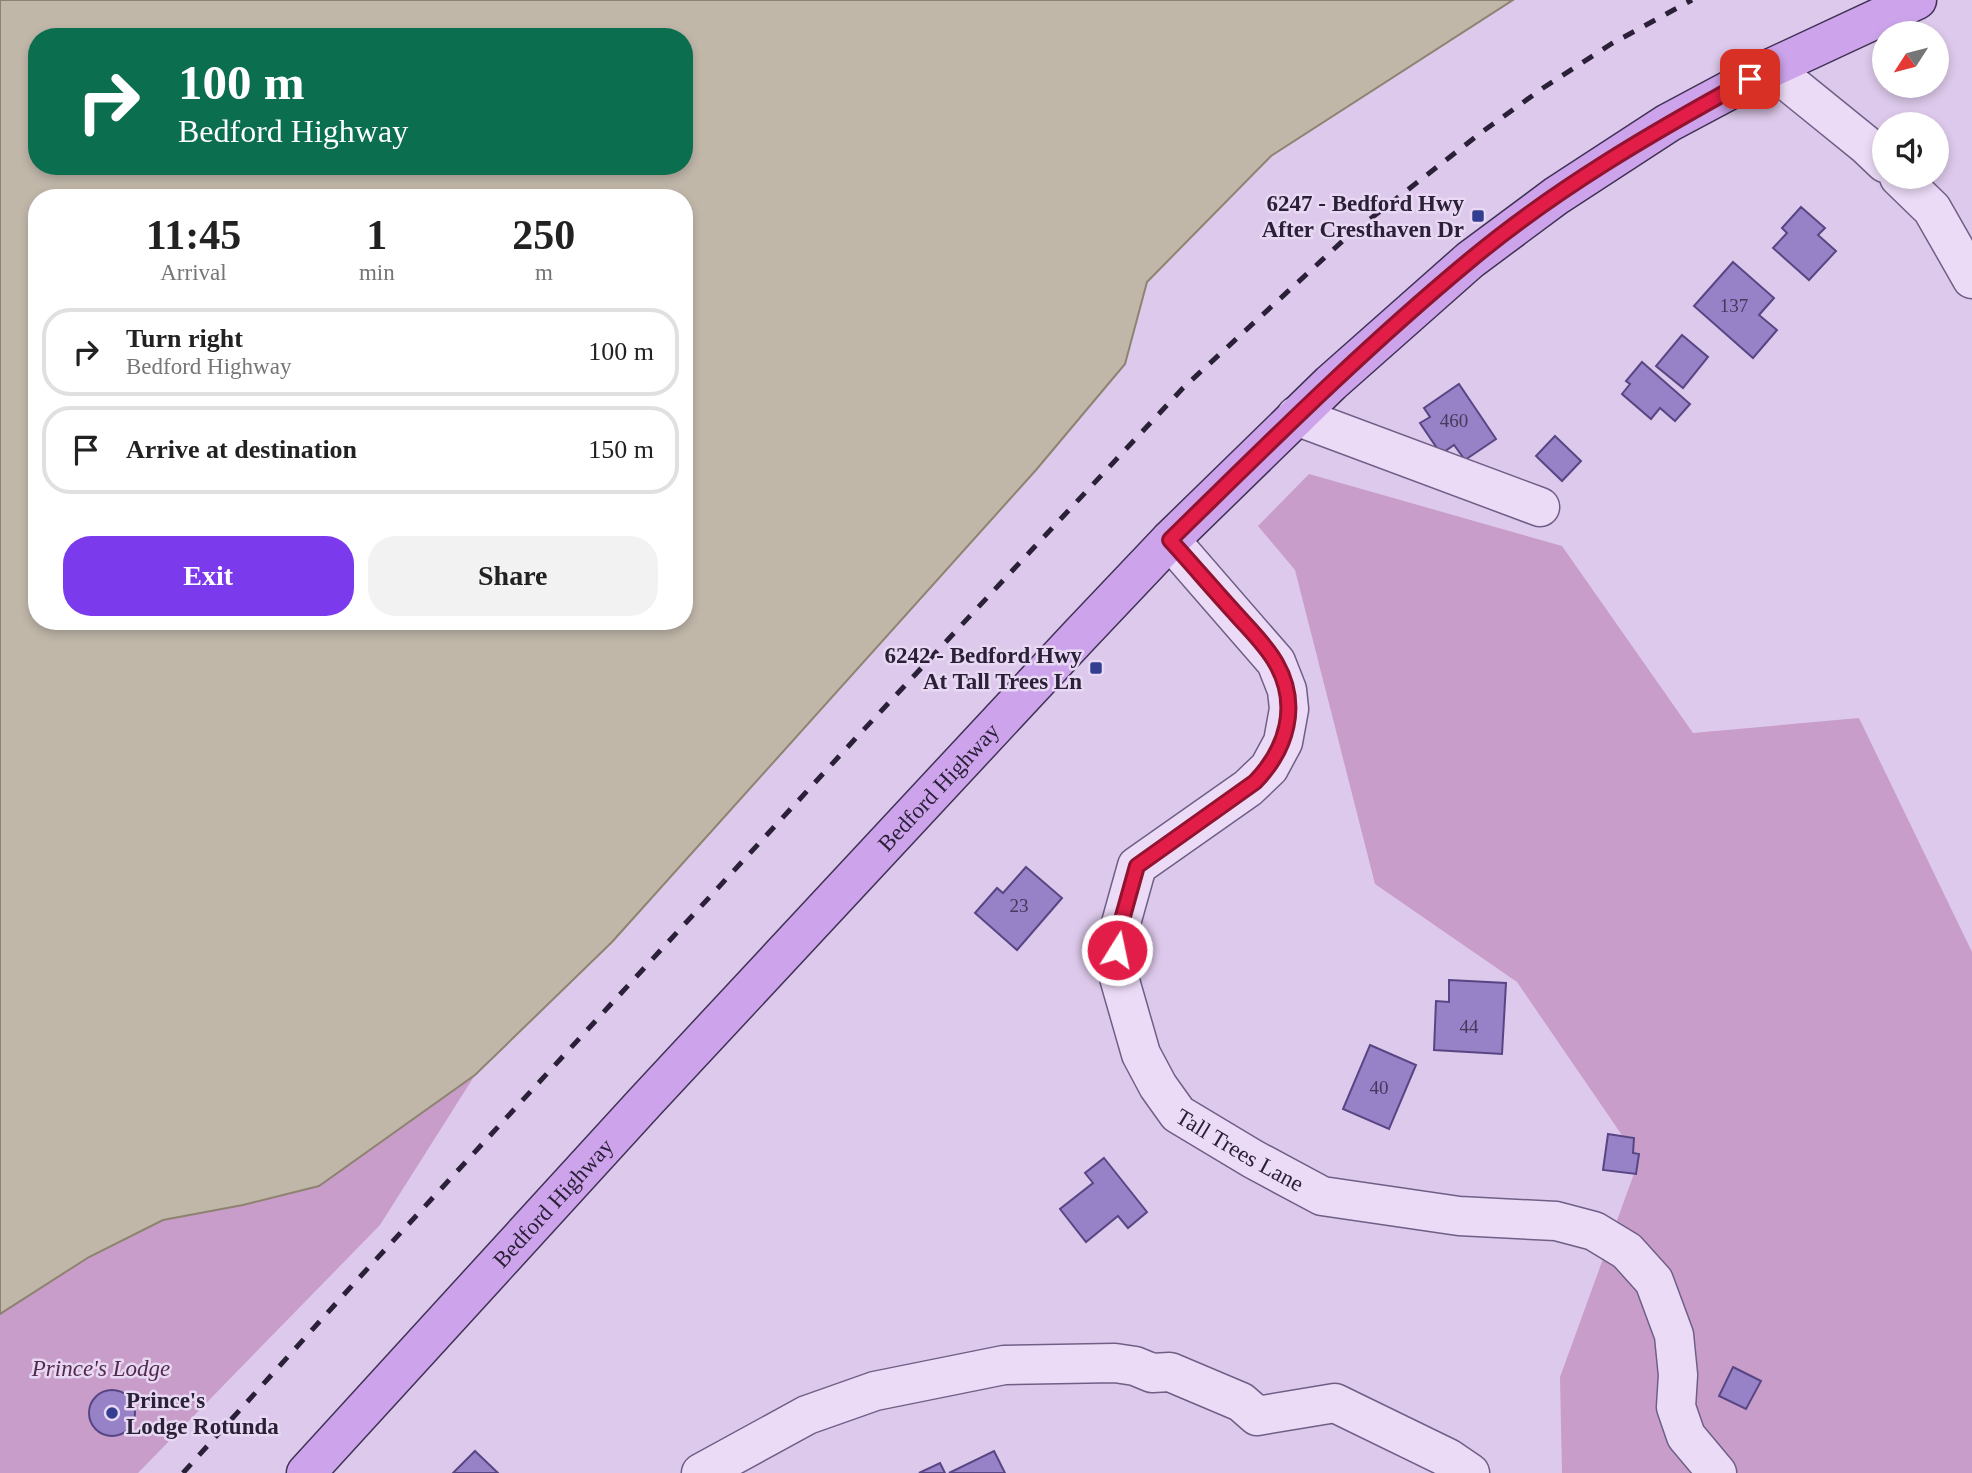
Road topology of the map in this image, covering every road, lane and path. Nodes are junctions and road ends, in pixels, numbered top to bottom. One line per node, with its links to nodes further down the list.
1 (1917, 0): 2 (main road, Bedford Highway)
2 (1770, 68): 3 (street); 6 (main road, Bedford Highway)
3 (1872, 151)
4 (1911, 189): 5 (street)
5 (1972, 279)
6 (1296, 416): 7 (street); 8 (main road, Bedford Highway)
7 (1540, 507)
8 (1170, 540): 9 (main road, Bedford Highway); 12 (street, Tall Trees Lane)
9 (306, 1473)
10 (701, 1473): 11 (street)
11 (1470, 1473)
12 (1717, 1473)

